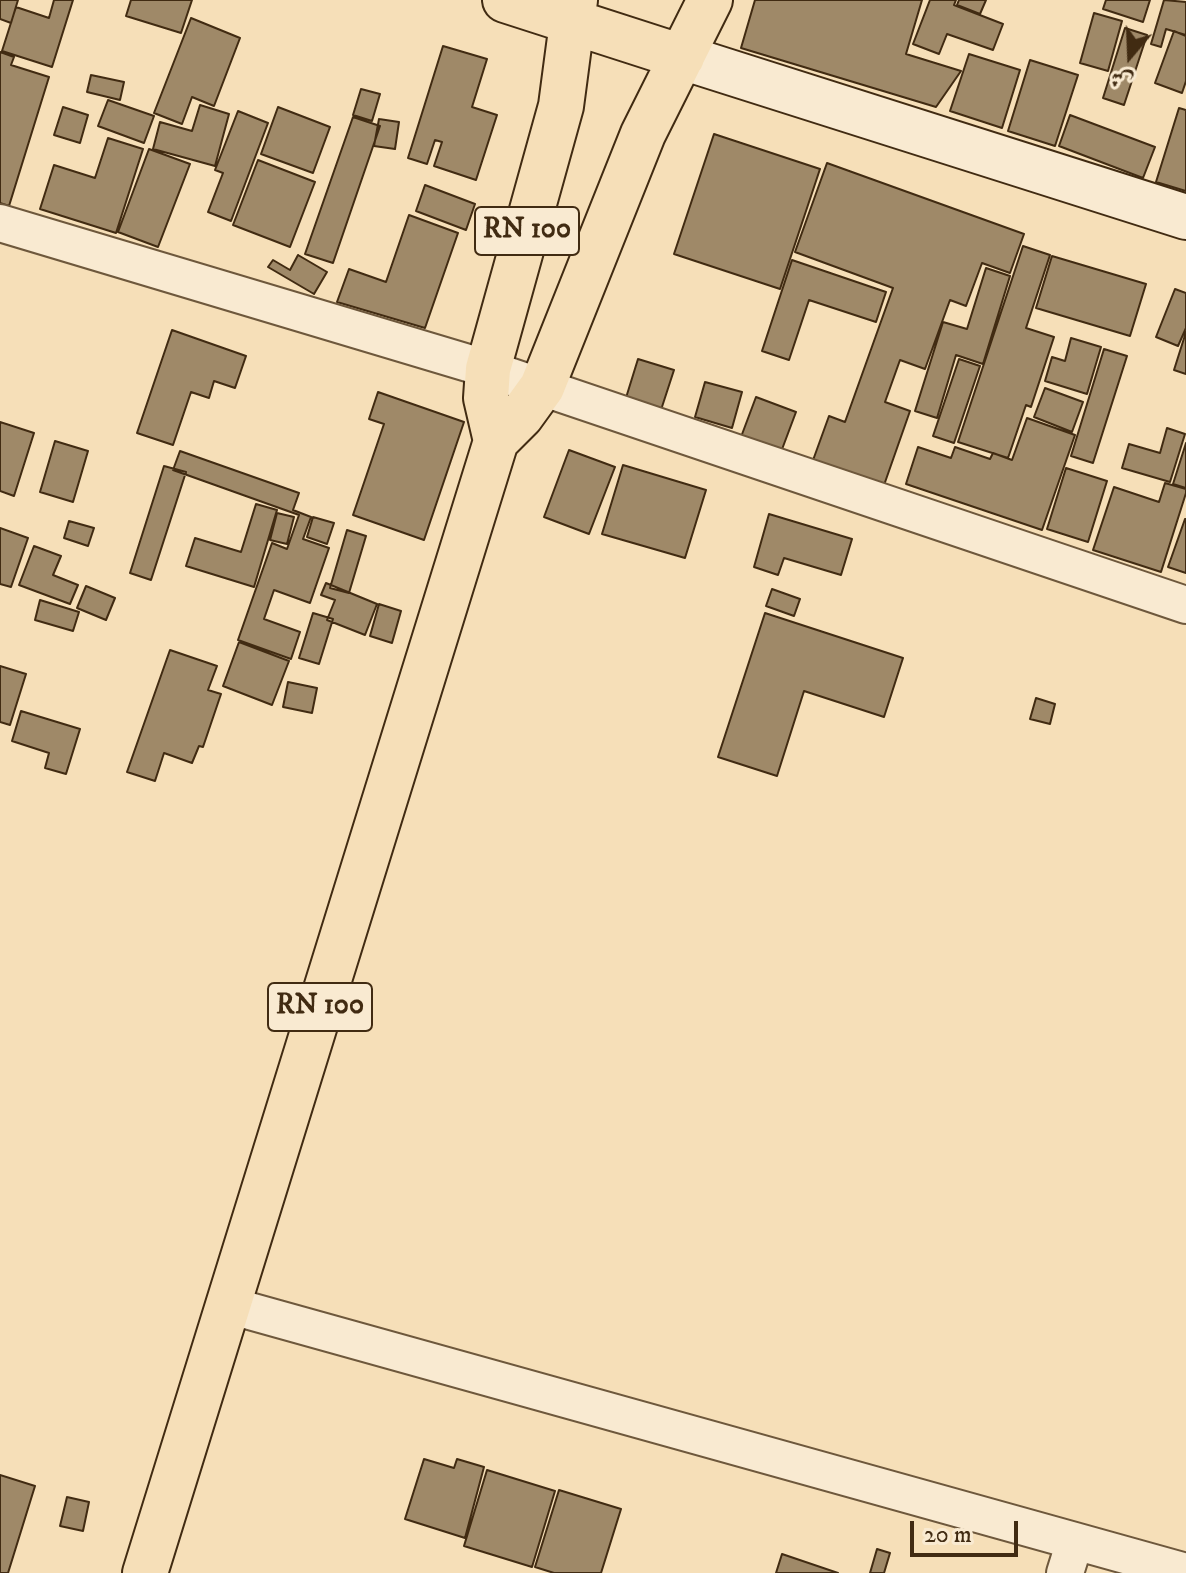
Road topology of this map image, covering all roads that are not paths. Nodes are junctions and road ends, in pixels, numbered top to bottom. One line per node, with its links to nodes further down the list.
1 (505, 0): 3 (main road)
2 (710, 0): 4 (main road)
3 (573, 10): 4 (main road); 7 (main road, RN 100)
4 (682, 57): 5 (street); 8 (main road, RN 100)
5 (1186, 217)
6 (0, 223): 7 (street)
7 (488, 369): 8 (street); 9 (main road, RN 100)
8 (542, 387): 9 (main road, RN 100); 10 (street)
9 (496, 441): 11 (main road, RN 100)
10 (1186, 605)
11 (228, 1305): 12 (street); 14 (main road, RN 100)
12 (1070, 1557): 13 (street)
13 (1186, 1572)
14 (145, 1573)

